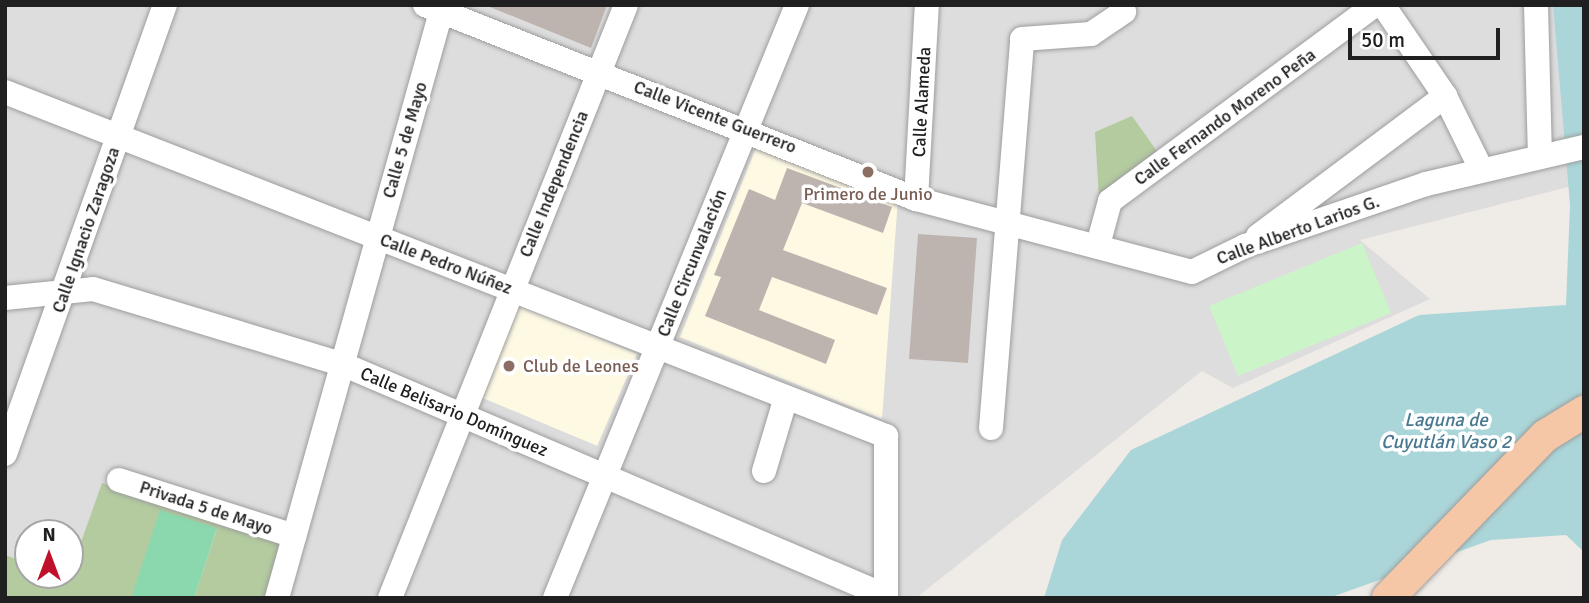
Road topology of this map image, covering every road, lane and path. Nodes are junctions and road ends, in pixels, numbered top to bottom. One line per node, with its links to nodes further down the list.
1 (165, 5): 14 (street, Calle Ignacio Zaragoza)
2 (626, 5): 10 (street, Calle Independencia)
3 (797, 5): 13 (street, Calle Circunvalación)
4 (927, 5): 18 (street, Calle Alameda)
5 (1375, 5): 21 (street, Calle Fernando Moreno Peña)
6 (1382, 5): 12 (street)
7 (1536, 5): 16 (street)
8 (436, 7): 10 (street, Calle Vicente Guerrero); 20 (street, Calle 5 de Mayo)
9 (1127, 8): 19 (street)
10 (599, 72): 13 (street, Calle Vicente Guerrero); 24 (street, Calle Independencia)
11 (5, 92): 14 (street, Calle Pedro Núñez)
12 (1446, 96): 17 (street); 22 (street)
13 (746, 128): 18 (street, Calle Vicente Guerrero); 26 (street, Calle Circunvalación)
14 (119, 137): 20 (street, Calle Pedro Núñez); 23 (street, Calle Ignacio Zaragoza)
15 (1584, 147): 16 (street, Calle Alberto Larios G.)
16 (1546, 155): 17 (street, Calle Alberto Larios G.)
17 (1480, 169): 22 (street, Calle Alberto Larios G.)
18 (916, 199): 19 (street, Calle Vicente Guerrero)
19 (1004, 227): 21 (street, Calle Alberto Larios G.); 31 (street)
20 (378, 238): 24 (street, Calle Pedro Núñez); 27 (street, Calle 5 de Mayo)
21 (1098, 245): 22 (street, Calle Alberto Larios G.)
22 (1245, 246)
23 (66, 288): 25 (street, Calle Belisario Domínguez); 27 (street, Calle Belisario Domínguez); 32 (street, Calle Ignacio Zaragoza)
24 (512, 290): 26 (street, Calle Pedro Núñez); 30 (street, Calle Independencia)
25 (5, 298)
26 (657, 347): 28 (street, Calle Pedro Núñez); 34 (street, Calle Circunvalación)
27 (342, 364): 30 (street, Calle Belisario Domínguez); 36 (street, Calle 5 de Mayo)
28 (786, 397): 33 (street); 37 (street, Calle Pedro Núñez)
29 (1584, 412): 41 (main road)
30 (463, 416): 34 (street, Calle Belisario Domínguez); 39 (street, Calle Independencia)
31 (991, 428)
32 (5, 454)
33 (764, 471)
34 (605, 476): 37 (street, Calle Belisario Domínguez); 40 (street, Calle Circunvalación)
35 (119, 480): 36 (street, Privada 5 de Mayo)
36 (294, 537): 38 (street, Calle 5 de Mayo)
37 (886, 597)
38 (276, 598)
39 (390, 598)
40 (555, 598)
41 (1388, 598)

